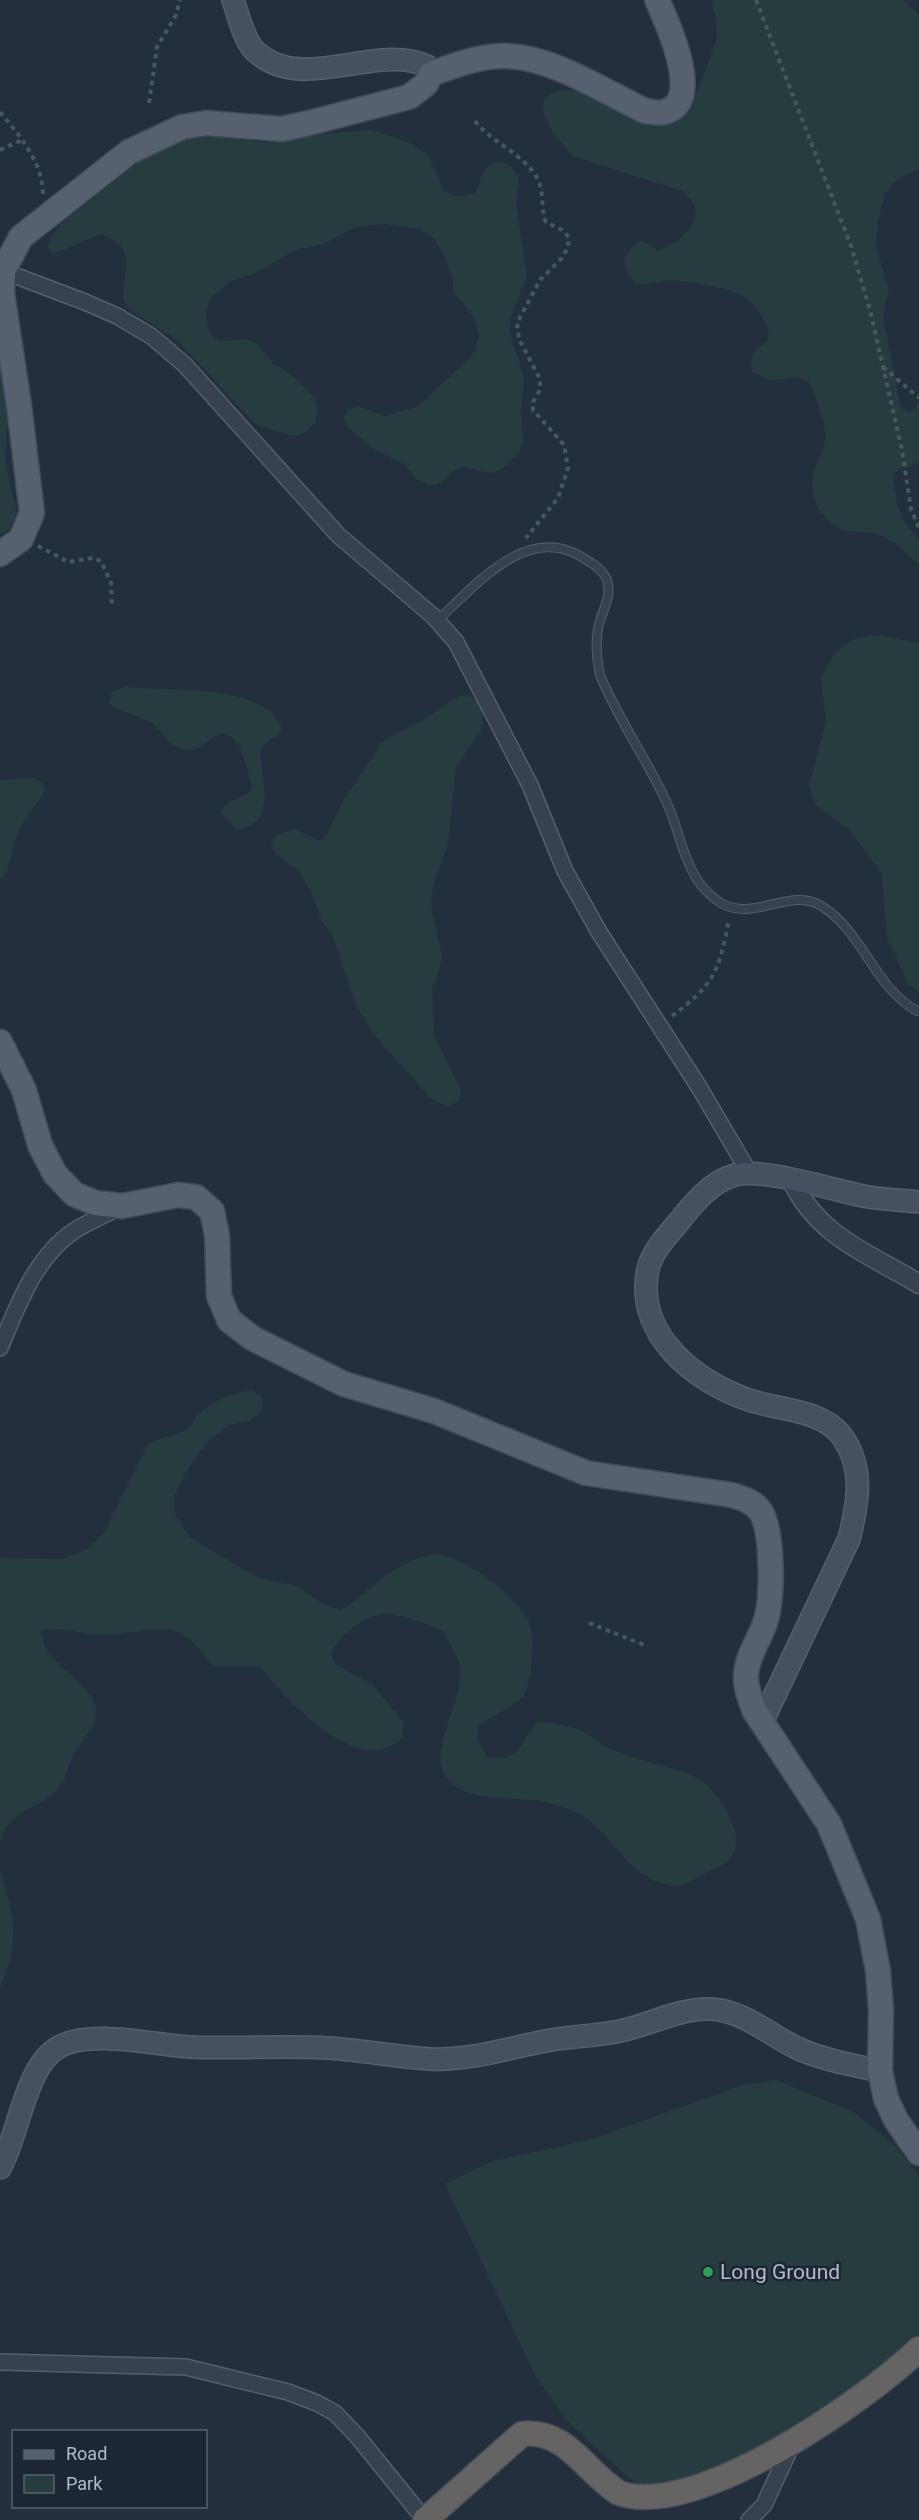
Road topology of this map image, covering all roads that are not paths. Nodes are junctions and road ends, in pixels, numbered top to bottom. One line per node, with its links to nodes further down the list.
1 (233, 0): 3 (main road)
2 (657, 0): 3 (main road)
3 (431, 74): 4 (main road)
4 (3, 271): 5 (main road); 6 (street)
5 (0, 554)
6 (437, 621): 7 (lane); 9 (street)
7 (917, 1011)
8 (0, 1042): 12 (main road)
9 (750, 1174): 10 (main road); 15 (main road)
10 (791, 1179): 11 (main road); 13 (street)
11 (919, 1202)
12 (122, 1206): 14 (street); 15 (main road)
13 (919, 1284)
14 (0, 1348)
15 (762, 1722): 16 (main road)
16 (880, 2071): 17 (main road); 18 (main road)
17 (919, 2153)
18 (0, 2168)
19 (919, 2349): 21 (highway)
20 (0, 2362): 22 (street)
21 (788, 2453): 22 (highway); 23 (street)
22 (425, 2520)
23 (749, 2520)

